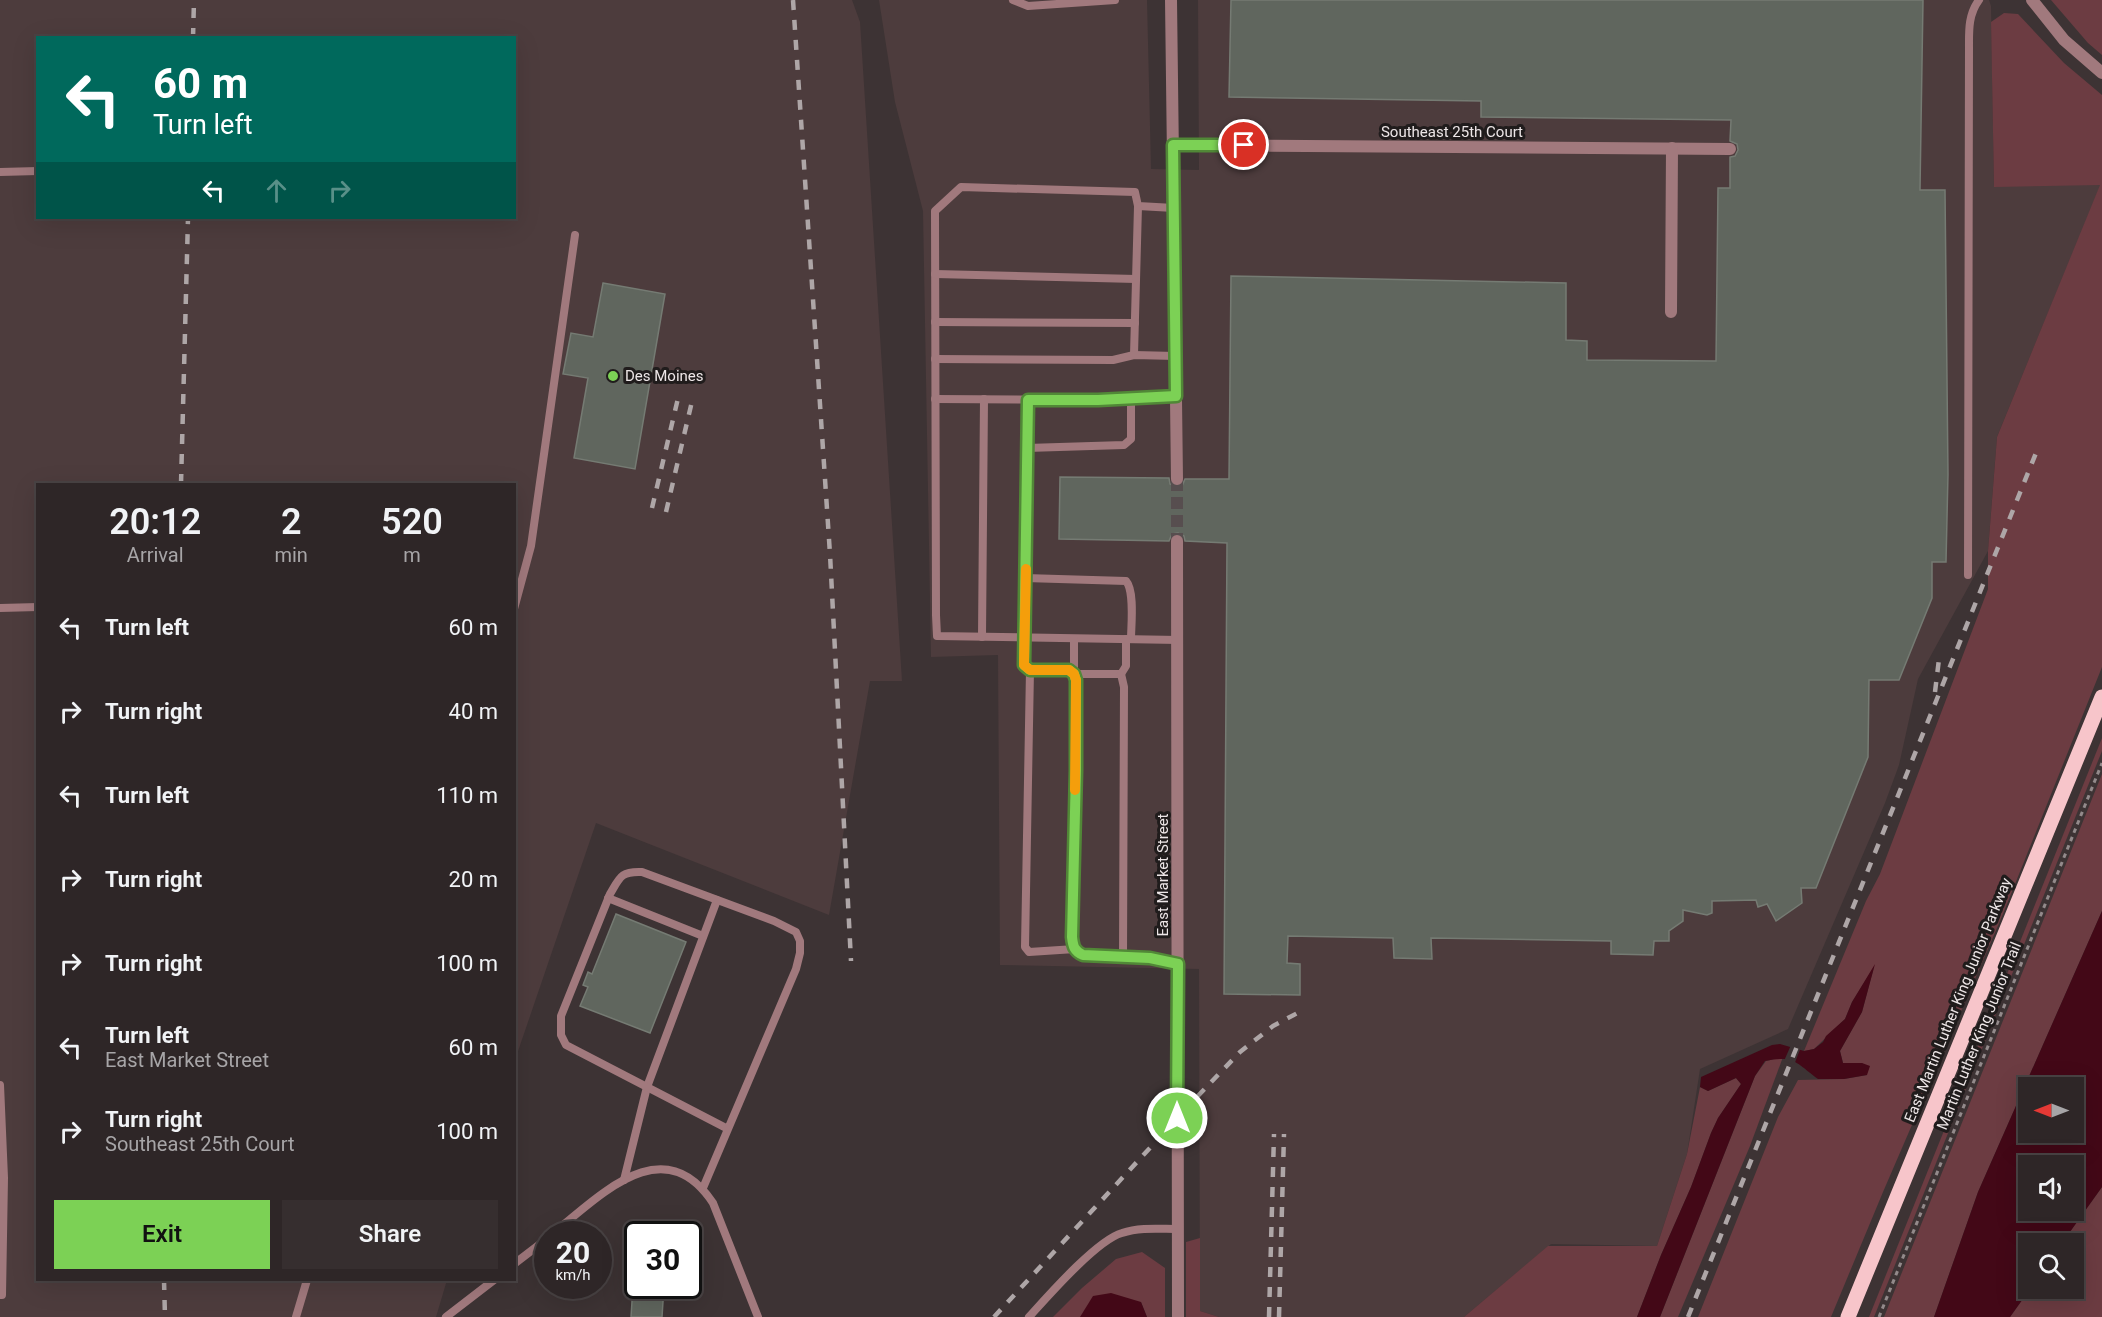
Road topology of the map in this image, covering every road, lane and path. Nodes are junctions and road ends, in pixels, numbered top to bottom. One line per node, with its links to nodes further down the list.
1 (1013, 0): 2 (lane)
2 (1115, 0)
3 (1170, 0): 7 (street)
4 (1979, 0): 31 (lane)
5 (2031, 0): 6 (street)
6 (2102, 73)
7 (1173, 145): 8 (street, Southeast 25th Court); 13 (street)
8 (1672, 148): 9 (street, Southeast 25th Court); 17 (street)
9 (1730, 148)
10 (36, 171): 11 (lane)
11 (0, 172)
12 (1138, 206): 13 (lane); 15 (lane); 16 (lane)
13 (1174, 208): 21 (street)
14 (575, 235): 33 (lane)
15 (935, 274): 16 (lane); 18 (lane)
16 (1136, 279): 19 (lane)
17 (1671, 312)
18 (935, 322): 19 (lane); 22 (lane)
19 (1135, 324): 20 (lane)
20 (1134, 355): 21 (lane); 22 (lane)
21 (1176, 356): 23 (street)
22 (935, 359): 24 (lane)
23 (1176, 396): 26 (lane); 29 (street)
24 (935, 399): 25 (lane); 36 (lane)
25 (984, 399): 27 (lane); 36 (lane)
26 (1131, 399): 27 (lane); 28 (lane)
27 (1028, 400): 28 (lane)
28 (1027, 448): 32 (lane)
29 (1177, 479)
30 (1178, 541): 40 (street, East Market Street)
31 (1968, 575)
32 (1025, 578): 37 (lane); 39 (lane)
33 (516, 602)
34 (0, 608): 35 (lane)
35 (36, 608)
36 (982, 637): 37 (lane)
37 (1024, 638): 38 (lane); 41 (lane)
38 (1074, 639): 39 (lane); 42 (lane)
39 (1129, 639): 40 (lane); 43 (lane)
40 (1179, 640): 51 (street, East Market Street)
41 (1030, 670): 42 (lane); 49 (lane)
42 (1074, 674): 43 (lane); 49 (lane)
43 (1121, 674): 50 (lane)
44 (2102, 697): 70 (main road, East Martin Luther King Junior Parkway)
45 (2102, 763): 71 (path, Martin Luther King Junior Trail)
46 (608, 898): 47 (lane); 48 (lane); 53 (lane)
47 (717, 900): 48 (lane); 54 (lane)
48 (703, 936): 53 (lane)
49 (1075, 949): 50 (lane)
50 (1123, 957): 51 (lane)
51 (1178, 964): 59 (street, East Market Street)
52 (0, 1085): 57 (lane)
53 (647, 1087): 54 (lane); 55 (lane)
54 (728, 1129): 56 (lane)
55 (624, 1180): 56 (lane); 58 (lane)
56 (703, 1188): 67 (lane)
57 (2, 1201): 64 (lane)
58 (568, 1221)
59 (1178, 1229): 68 (lane); 69 (street, East Market Street)
60 (534, 1249): 61 (lane)
61 (516, 1262)
62 (307, 1281): 65 (lane)
63 (493, 1281): 66 (lane)
64 (0, 1295)
65 (296, 1317)
66 (446, 1317)
67 (758, 1317)
68 (1029, 1317)
69 (1178, 1317)
70 (1848, 1317)
71 (1879, 1317)

